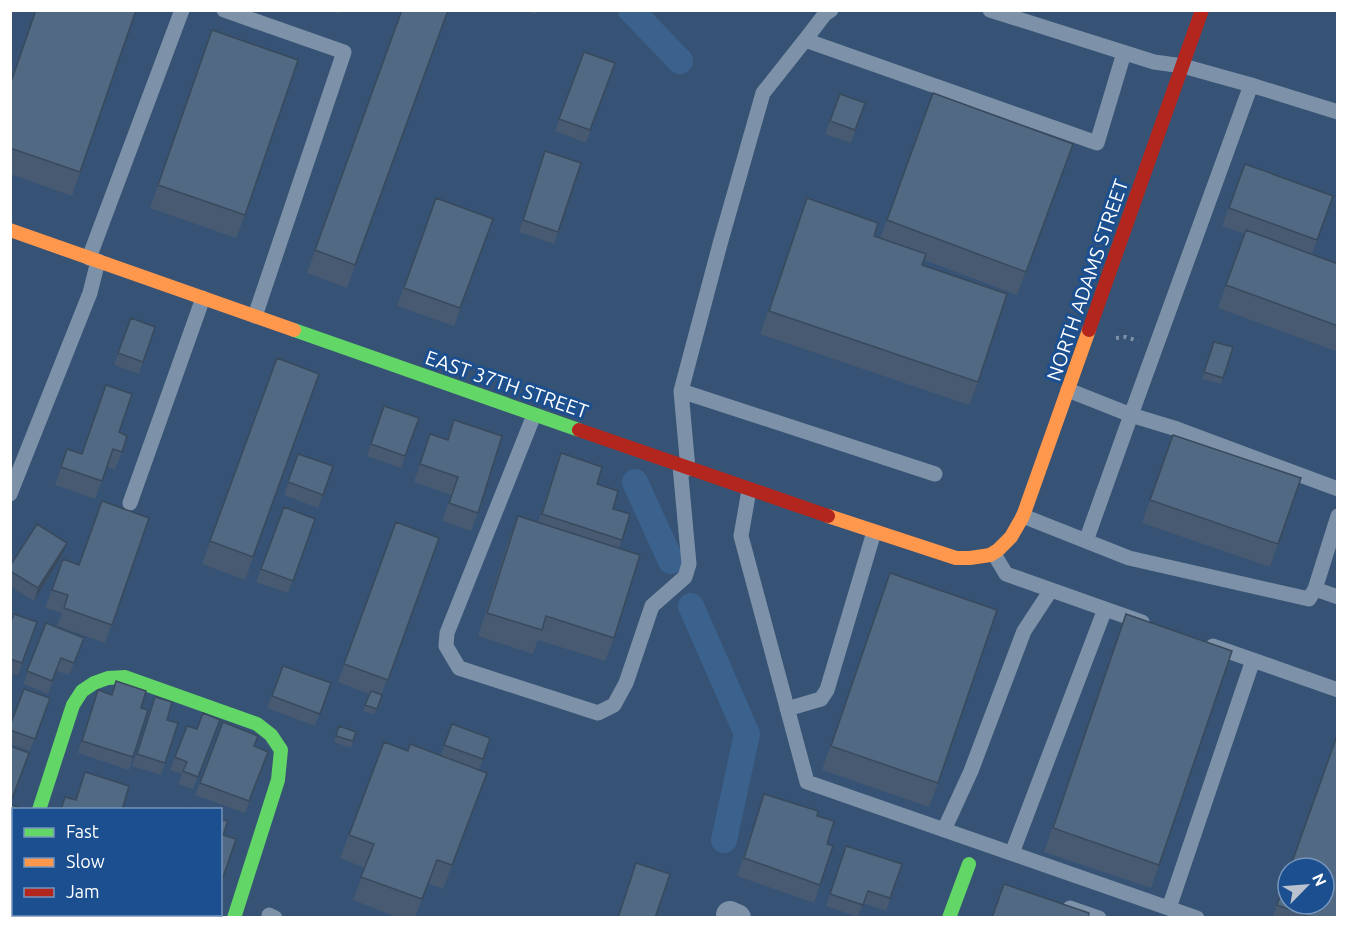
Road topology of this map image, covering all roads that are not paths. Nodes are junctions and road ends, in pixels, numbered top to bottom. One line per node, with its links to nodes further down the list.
1 (182, 10): 12 (lane)
2 (224, 10): 14 (lane)
3 (831, 10): 6 (lane)
4 (990, 10): 7 (lane)
5 (1202, 10): 8 (street, NORTH ADAMS STREET)
6 (805, 40): 7 (lane); 16 (lane)
7 (1124, 53): 8 (lane)
8 (1183, 66): 9 (lane); 15 (street, NORTH ADAMS STREET)
9 (1251, 85): 10 (lane); 18 (lane)
10 (1338, 112)
11 (10, 230): 12 (street, EAST 37TH STREET)
12 (93, 259): 13 (street, EAST 37TH STREET); 23 (lane)
13 (202, 298): 14 (street, EAST 37TH STREET); 24 (lane)
14 (255, 316): 17 (street, EAST 37TH STREET)
15 (1068, 390): 18 (lane); 25 (street, NORTH ADAMS STREET)
16 (681, 391): 19 (lane); 20 (lane)
17 (534, 414): 19 (street, EAST 37TH STREET); 19 (lane)
18 (1131, 415): 21 (lane); 28 (lane)
19 (684, 467): 22 (street, EAST 37TH STREET)
20 (935, 474)
21 (1338, 489)
22 (749, 490): 27 (street, EAST 37TH STREET); 38 (lane)
23 (10, 494)
24 (130, 503)
25 (1023, 516): 28 (lane); 29 (street, NORTH ADAMS STREET)
26 (1338, 516): 30 (lane)
27 (874, 532): 29 (street, EAST 37TH STREET); 38 (lane)
28 (1086, 541): 30 (lane)
29 (994, 554): 31 (lane)
30 (1315, 589): 32 (lane)
31 (1051, 590): 33 (lane); 40 (lane)
32 (1338, 597)
33 (1104, 609): 34 (lane); 41 (lane)
34 (1158, 627)
35 (1200, 642): 36 (lane)
36 (1253, 660): 37 (lane); 44 (lane)
37 (1338, 690)
38 (787, 709): 40 (lane)
39 (40, 808): 45 (street)
40 (945, 830): 41 (lane)
41 (1012, 853): 44 (lane)
42 (969, 864): 46 (street)
43 (1056, 903): 47 (lane)
44 (1169, 908): 48 (lane)
45 (234, 918)
46 (949, 918)
47 (1099, 918)
48 (1197, 918)

